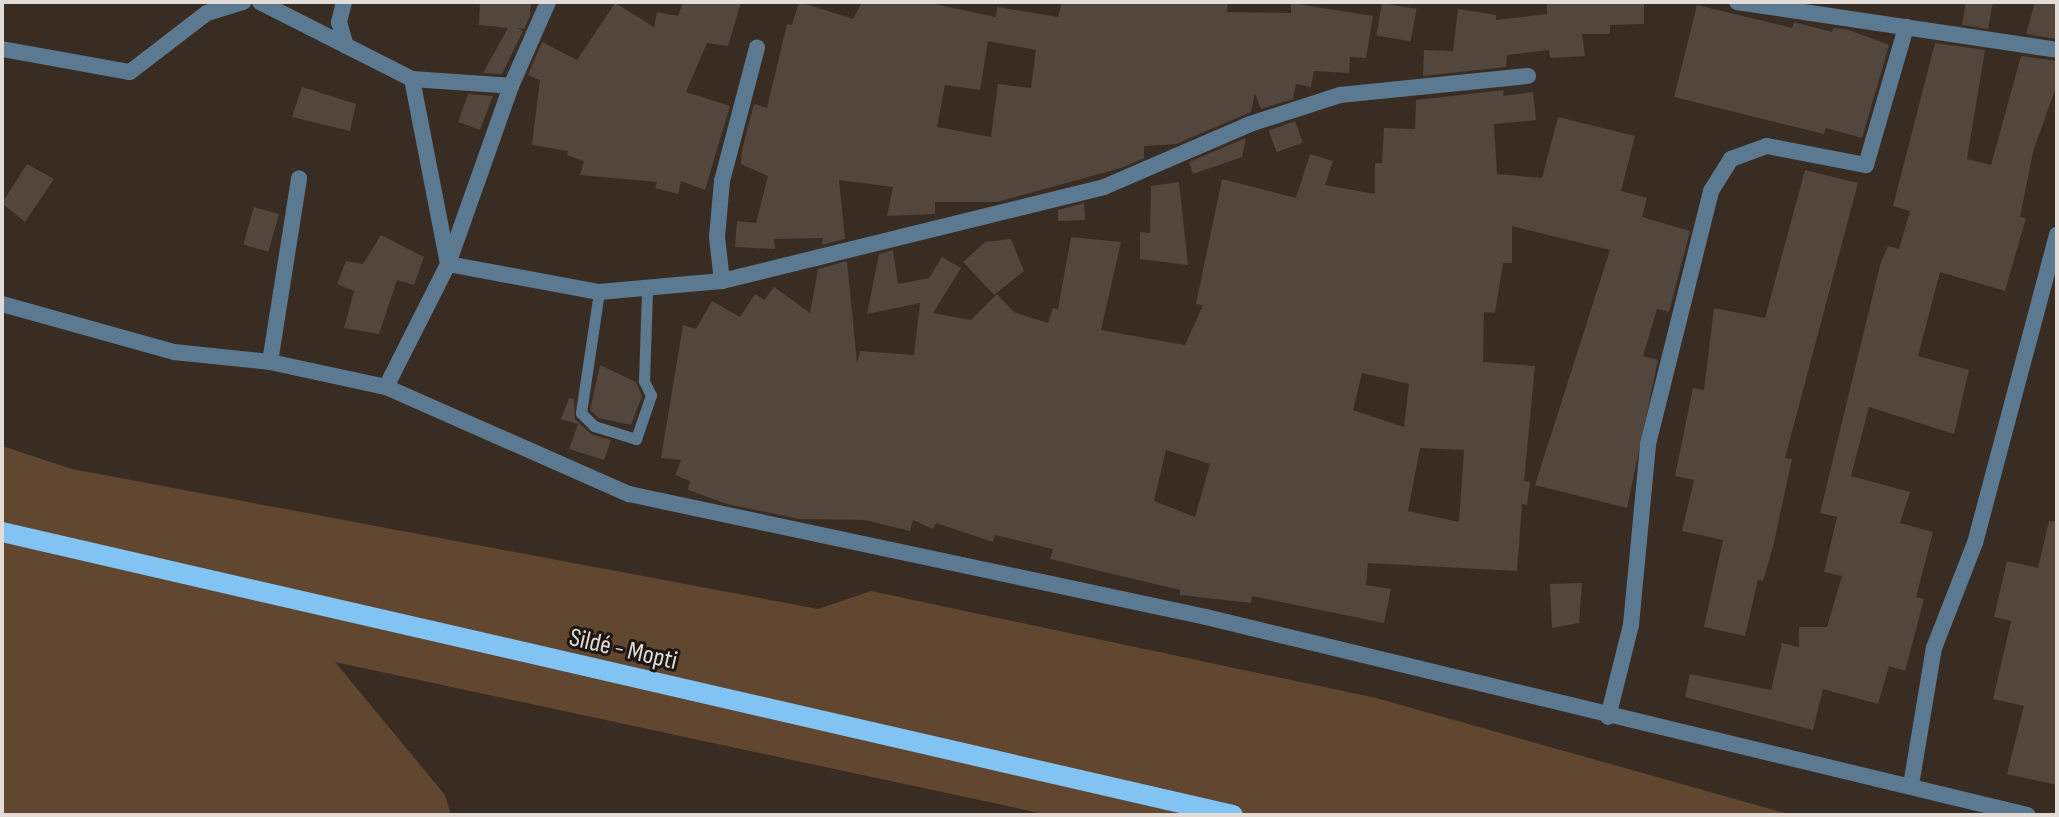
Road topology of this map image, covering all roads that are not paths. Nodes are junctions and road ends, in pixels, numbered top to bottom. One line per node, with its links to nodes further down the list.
1 (243, 2): 9 (street)
2 (260, 2): 7 (street)
3 (344, 2): 7 (street)
4 (548, 2): 13 (street)
5 (1737, 2): 6 (street)
6 (1906, 27): 10 (street); 24 (street)
7 (346, 46): 12 (street)
8 (757, 48): 17 (street)
9 (2, 49)
10 (2057, 50)
11 (1528, 76): 17 (street)
12 (412, 79): 13 (street); 16 (street)
13 (511, 86): 16 (street)
14 (299, 178): 21 (street)
15 (2057, 235): 25 (street)
16 (448, 264): 19 (street); 22 (street)
17 (722, 281): 18 (street)
18 (647, 290): 19 (street); 19 (lane)
19 (599, 292)
20 (2, 304): 21 (street)
21 (270, 362): 22 (street)
22 (386, 387): 24 (street)
23 (2, 532): 26 (main road, Sildé - Mopti)
24 (1608, 717): 25 (street)
25 (1911, 785): 27 (street)
26 (1233, 815)
27 (2027, 815)

